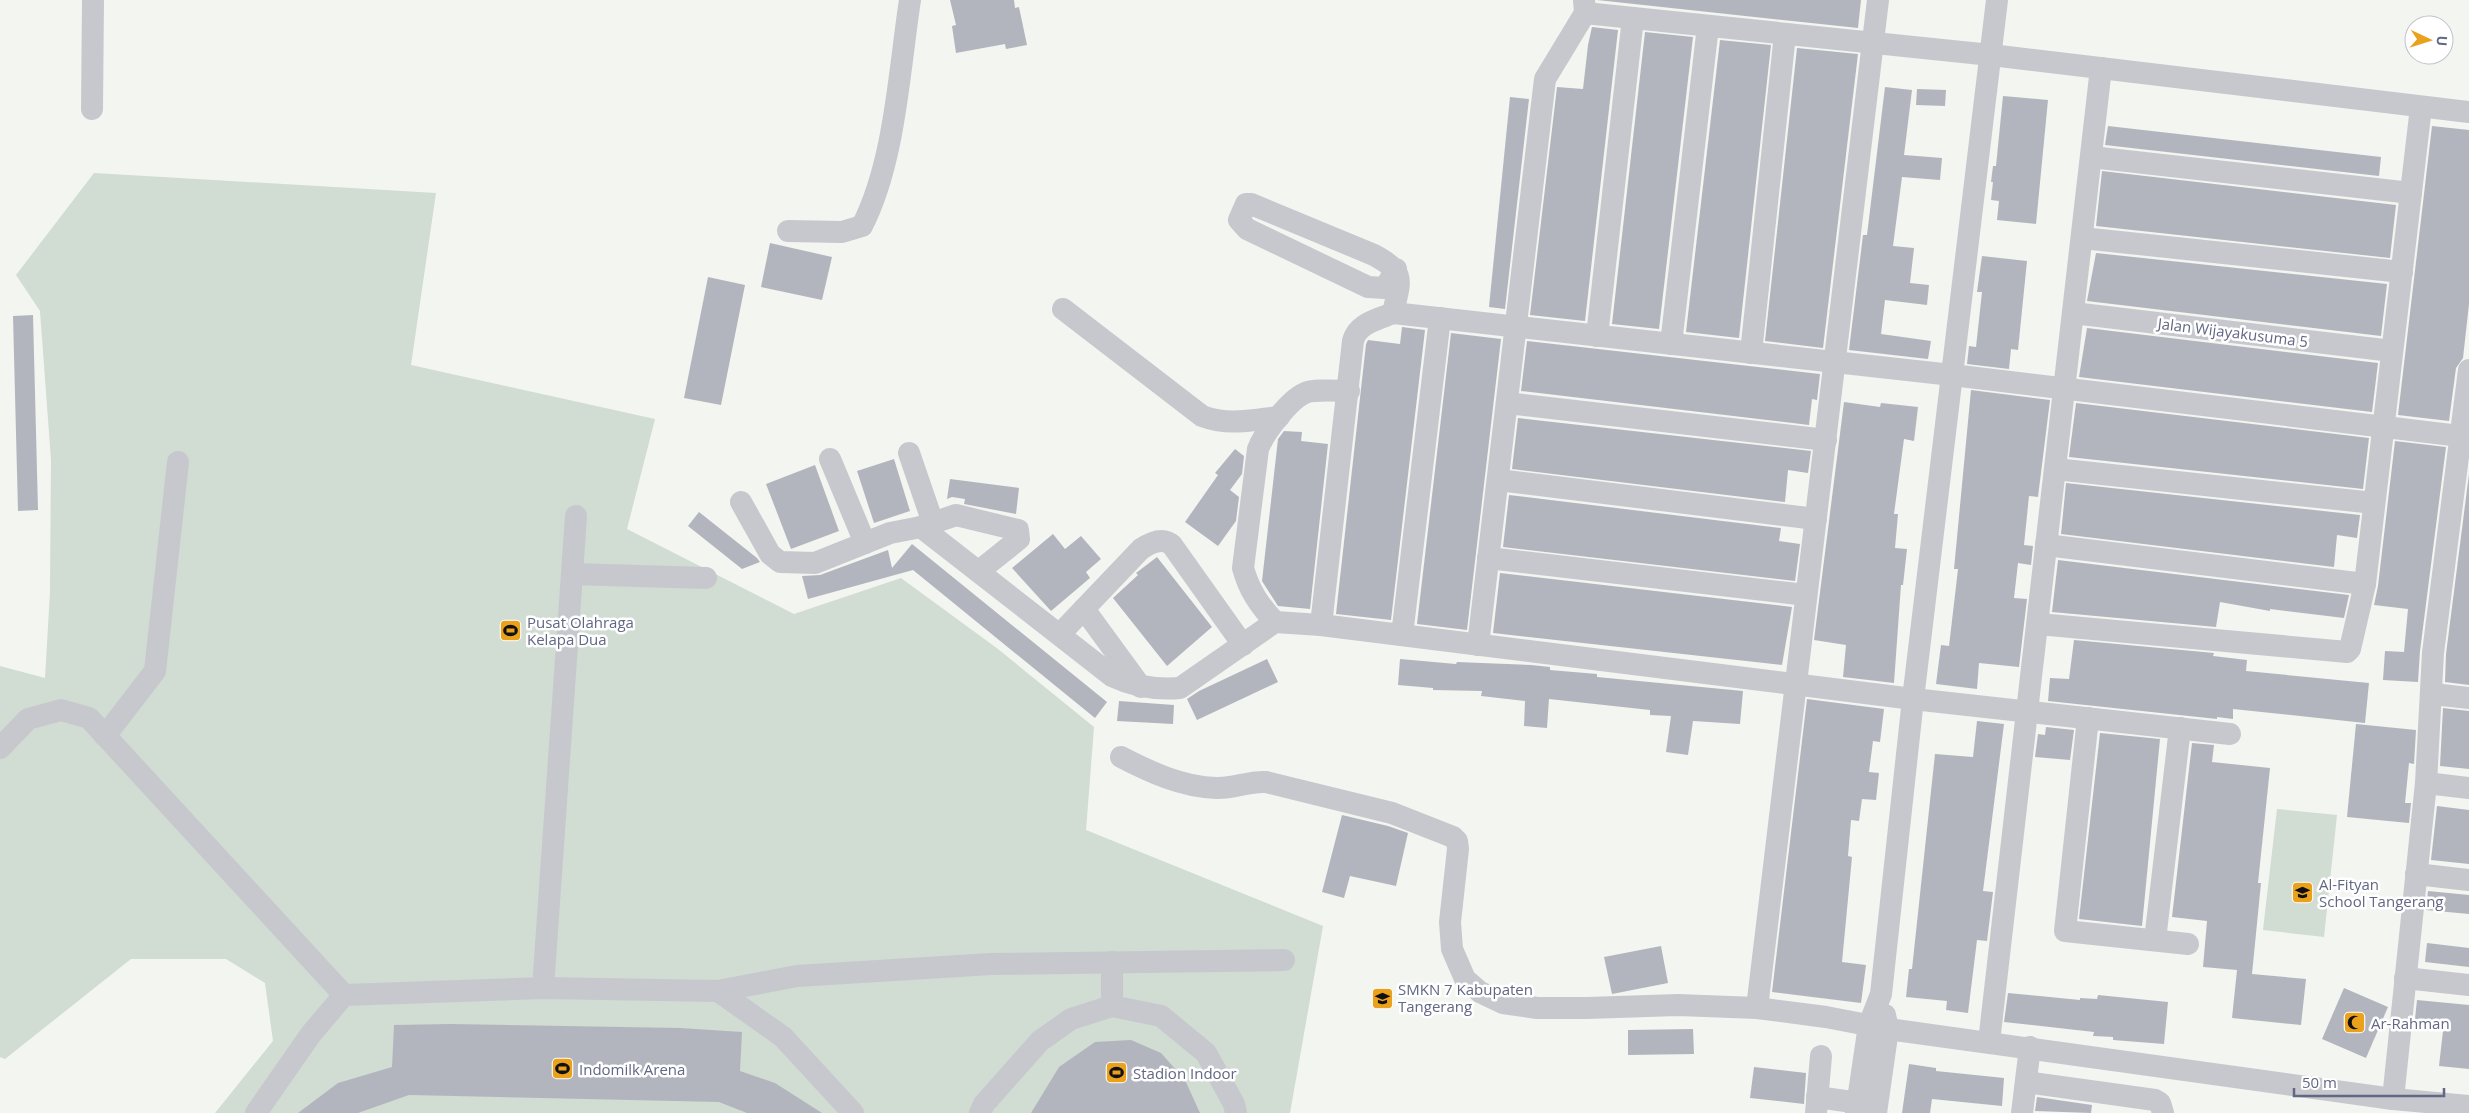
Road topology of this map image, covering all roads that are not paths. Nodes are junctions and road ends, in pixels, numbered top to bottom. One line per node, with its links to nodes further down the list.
1 (93, 0): 13 (street)
2 (910, 0): 17 (street)
3 (1878, 0): 9 (street)
4 (1997, 0): 10 (street)
5 (1584, 6): 6 (street); 27 (street)
6 (1632, 18): 7 (street); 28 (street)
7 (1708, 26): 8 (street); 29 (street)
8 (1785, 34): 9 (street); 31 (street)
9 (1873, 43): 10 (street); 32 (street)
10 (1991, 55): 11 (street); 34 (street)
11 (2102, 68): 12 (street); 15 (street)
12 (2421, 106): 14 (street); 16 (street)
13 (92, 109)
14 (2469, 112)
15 (2091, 158): 16 (street); 19 (street)
16 (2411, 193): 22 (street)
17 (788, 231)
18 (1324, 234): 20 (street); 20 (street); 21 (street)
19 (2082, 238): 22 (street); 25 (street)
20 (1312, 260): 21 (street)
21 (1396, 269): 24 (street)
22 (2402, 272): 30 (street)
23 (1063, 309): 38 (street)
24 (1393, 313): 26 (street); 36 (street)
25 (2073, 313): 30 (street, Jalan Wijayakusuma 5); 35 (street)
26 (1440, 318): 27 (street); 65 (street)
27 (1517, 327): 28 (street); 37 (street)
28 (1597, 336): 29 (street)
29 (1671, 344): 31 (street)
30 (2392, 351): 39 (street)
31 (1751, 353): 32 (street)
32 (1835, 363): 34 (street); 41 (street)
33 (2469, 370): 40 (street)
34 (1952, 376): 35 (street); 71 (street)
35 (2065, 389): 39 (street); 45 (street)
36 (1348, 391): 38 (street); 63 (street)
37 (1507, 403): 41 (street); 46 (street)
38 (1279, 417): 61 (street)
39 (2383, 427): 40 (street); 48 (street)
40 (2465, 437): 70 (street)
41 (1826, 440): 50 (street)
42 (909, 453): 51 (street)
43 (830, 459): 52 (street)
44 (178, 462): 77 (street)
45 (2056, 469): 48 (street); 53 (street)
46 (1498, 480): 50 (street); 54 (street)
47 (741, 502): 52 (street)
48 (2374, 503): 58 (street)
49 (576, 516): 56 (street)
50 (1816, 519): 59 (street)
51 (928, 525): 52 (street); 55 (street); 55 (street)
52 (865, 543)
53 (2046, 546): 58 (street); 62 (street)
54 (1488, 558): 59 (street); 67 (street)
55 (979, 570): 64 (street)
56 (572, 574): 57 (street); 90 (street)
57 (706, 578)
58 (2365, 584): 62 (street)
59 (1806, 595): 68 (street)
60 (1084, 609): 64 (street); 66 (street); 69 (street)
61 (1275, 622): 63 (street); 66 (street)
62 (2038, 624): 73 (street)
63 (1322, 626): 65 (street)
64 (1060, 634): 69 (street)
65 (1402, 635): 67 (street)
66 (1244, 645): 69 (street)
67 (1478, 645): 68 (street)
68 (1796, 684): 71 (street); 94 (street)
69 (1141, 686)
70 (2433, 694): 72 (street); 80 (street)
71 (1914, 698): 73 (street); 95 (street)
72 (2469, 698)
73 (2027, 712): 74 (street); 96 (street)
74 (2088, 718): 75 (street); 84 (street)
75 (2180, 728): 76 (street); 84 (street)
76 (2230, 734)
77 (105, 736): 78 (street); 92 (street)
78 (0, 748)
79 (1121, 758): 94 (street)
80 (2426, 783): 81 (street); 82 (street)
81 (2469, 788)
82 (2416, 874): 83 (street); 88 (street)
83 (2469, 880)
84 (2155, 940): 85 (street)
85 (2188, 944)
86 (1284, 960): 87 (street)
87 (1112, 962): 91 (street); 93 (street)
88 (2405, 978): 89 (street); 100 (street)
89 (2469, 985)
90 (543, 988): 91 (street); 92 (street)
91 (718, 991): 105 (street)
92 (344, 995): 104 (street)
93 (1112, 1006): 106 (street); 107 (street)
94 (1756, 1008): 95 (street)
95 (1879, 1027): 96 (street); 103 (street)
96 (1989, 1042): 97 (street)
97 (2030, 1048): 99 (street); 100 (street)
98 (1821, 1056): 101 (street)
99 (2026, 1082): 108 (street); 109 (street)
100 (2393, 1099): 102 (street)
101 (1816, 1105): 103 (street)
102 (2458, 1108)
103 (1867, 1109)
104 (256, 1113)
105 (853, 1113)
106 (980, 1113)
107 (1236, 1113)
108 (2022, 1113)
109 (2163, 1113)

